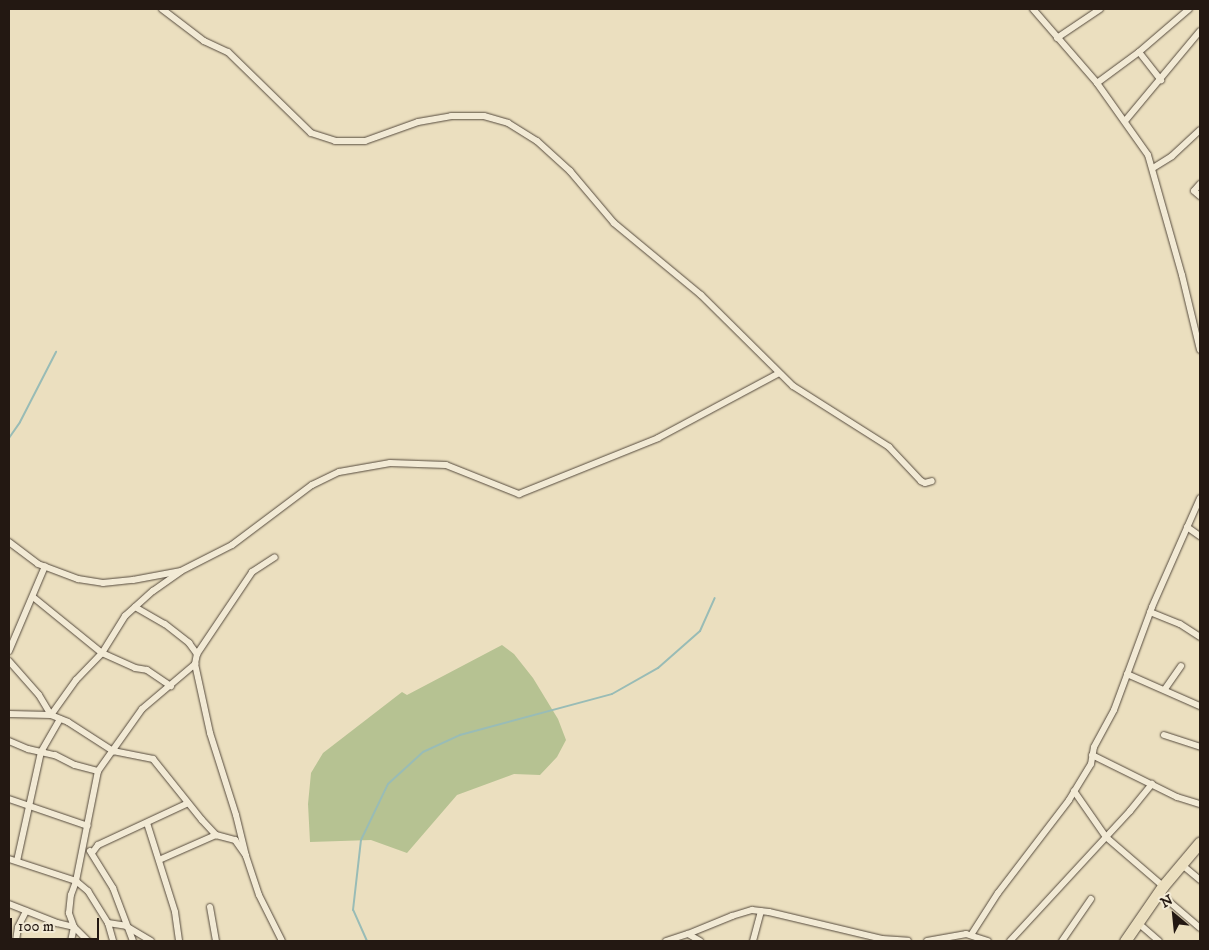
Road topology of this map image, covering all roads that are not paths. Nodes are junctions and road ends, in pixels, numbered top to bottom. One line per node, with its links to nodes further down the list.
1 (162, 9): 16 (street)
2 (1033, 9): 6 (street)
3 (1100, 9): 6 (street)
4 (1189, 9): 7 (street)
5 (1200, 30): 8 (street)
6 (1057, 38): 9 (street)
7 (1140, 52): 8 (street); 9 (street)
8 (1161, 80): 10 (street)
9 (1097, 83): 10 (street)
10 (1125, 121): 12 (street)
11 (1200, 130): 12 (street)
12 (1153, 168): 15 (street)
13 (1200, 184): 14 (street)
14 (1200, 196)
15 (1200, 350)
16 (779, 372): 17 (street); 24 (street)
17 (932, 480)
18 (1200, 498): 19 (street)
19 (1187, 527): 20 (street); 27 (street)
20 (1200, 536)
21 (9, 542): 23 (street)
22 (275, 557): 31 (street)
23 (45, 566): 24 (street); 25 (street)
24 (181, 571): 26 (street)
25 (33, 597): 29 (street); 30 (street)
26 (135, 607): 30 (street); 31 (street)
27 (1150, 612): 28 (street); 35 (street)
28 (1200, 637)
29 (9, 651)
30 (102, 653): 36 (street); 40 (street)
31 (197, 654): 33 (street)
32 (9, 661): 40 (street)
33 (195, 664): 36 (street); 62 (street)
34 (1181, 666): 37 (street)
35 (1127, 674): 37 (street); 47 (street)
36 (171, 686): 45 (street)
37 (1165, 689): 38 (street)
38 (1200, 706)
39 (9, 714): 40 (street)
40 (51, 715): 41 (street)
41 (60, 719): 45 (street); 46 (street)
42 (1164, 734): 44 (street)
43 (9, 741): 46 (street)
44 (1200, 747)
45 (113, 751): 48 (street); 52 (street)
46 (41, 752): 48 (street); 54 (street)
47 (1092, 755): 49 (street); 50 (street)
48 (98, 771): 56 (street)
49 (1152, 784): 53 (street); 58 (street)
50 (1074, 791): 58 (street); 81 (street)
51 (9, 799): 54 (street)
52 (188, 803): 55 (street); 57 (street)
53 (1200, 804)
54 (30, 807): 56 (street); 65 (street)
55 (147, 823): 61 (street); 64 (street)
56 (88, 826): 60 (street)
57 (216, 835): 62 (street); 64 (street)
58 (1106, 837): 69 (street); 97 (street)
59 (1200, 842): 66 (highway)
60 (84, 844): 61 (street); 68 (street)
61 (92, 853): 79 (street)
62 (246, 856): 90 (street)
63 (9, 859): 65 (street)
64 (159, 860): 88 (street)
65 (16, 861): 68 (street)
66 (1182, 864): 67 (street); 69 (highway)
67 (1200, 880)
68 (76, 881): 76 (street); 77 (street)
69 (1161, 889): 75 (highway); 78 (street)
70 (1090, 900): 98 (street)
71 (9, 904): 74 (street)
72 (210, 907): 89 (street)
73 (761, 910): 80 (street); 93 (street); 94 (street)
74 (26, 911): 77 (street); 82 (street)
75 (1137, 922): 99 (highway); 100 (street)
76 (108, 923): 79 (street); 85 (street)
77 (74, 927): 83 (street); 84 (street)
78 (1200, 928)
79 (130, 929): 86 (street); 87 (street)
80 (688, 934): 91 (street); 92 (street)
81 (972, 935): 95 (street); 96 (street)
82 (16, 941)
83 (72, 941)
84 (88, 941)
85 (114, 941)
86 (133, 941)
87 (149, 941)
88 (179, 941)
89 (216, 941)
90 (282, 941)
91 (666, 941)
92 (700, 941)
93 (753, 941)
94 (908, 941)
95 (927, 941)
96 (988, 941)
97 (1010, 941)
98 (1062, 941)
99 (1125, 941)
100 (1159, 941)

